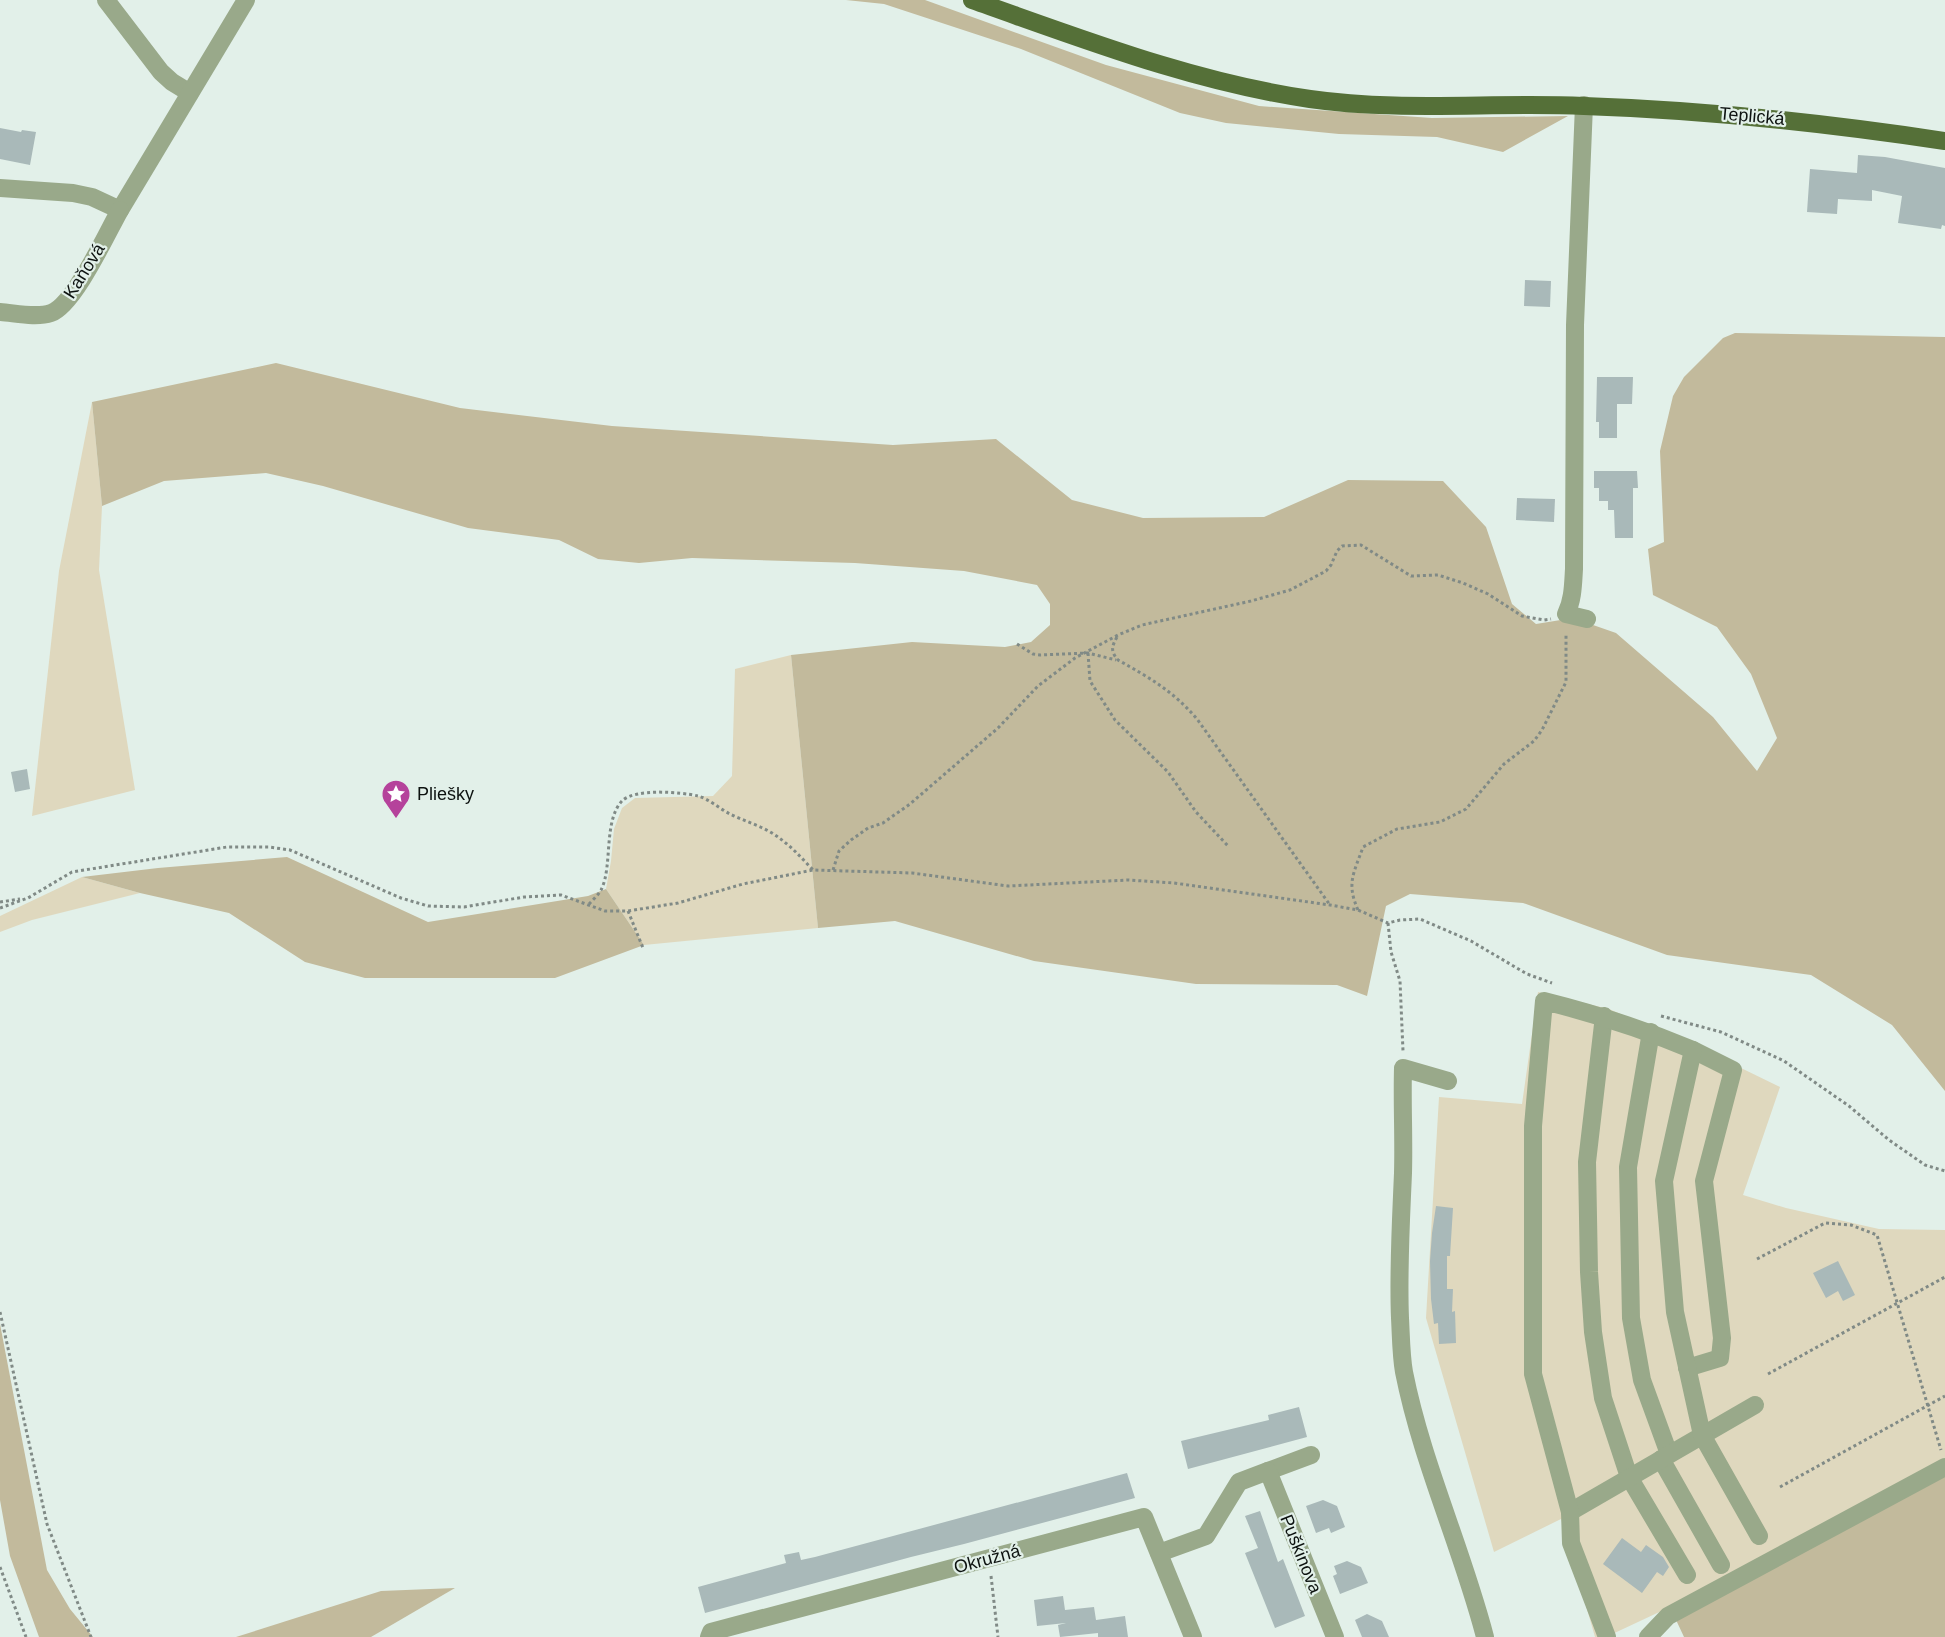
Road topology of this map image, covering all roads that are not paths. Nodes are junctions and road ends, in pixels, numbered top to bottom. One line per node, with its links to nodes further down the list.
1 (106, 0): 4 (street)
2 (246, 0): 4 (street, Kaňová)
3 (972, 0): 5 (main road, Teplická)
4 (189, 93): 8 (street, Kaňová)
5 (1584, 105): 6 (main road, Teplická); 10 (street)
6 (1945, 141)
7 (0, 188): 8 (street)
8 (120, 210): 9 (street, Kaňová)
9 (0, 312)
10 (1587, 619)
11 (1604, 1016): 12 (street); 22 (street); 23 (street)
12 (1651, 1032): 13 (street); 19 (street)
13 (1693, 1050): 15 (street); 15 (street)
14 (1448, 1081): 31 (street)
15 (1687, 1368): 17 (street)
16 (1755, 1405): 17 (street)
17 (1702, 1436): 19 (street); 24 (street)
18 (1311, 1455): 21 (street)
19 (1665, 1456): 22 (street); 26 (street)
20 (1944, 1463): 33 (street)
21 (1268, 1471): 25 (street); 30 (street, Puškinova)
22 (1629, 1477): 23 (street); 27 (street)
23 (1570, 1512): 32 (street)
24 (1759, 1536)
25 (1159, 1553): 28 (street, Okružná); 29 (street, Okružná)
26 (1721, 1565)
27 (1687, 1575)
28 (710, 1637)
29 (1193, 1637)
30 (1335, 1637)
31 (1485, 1637)
32 (1608, 1637)
33 (1649, 1637)

